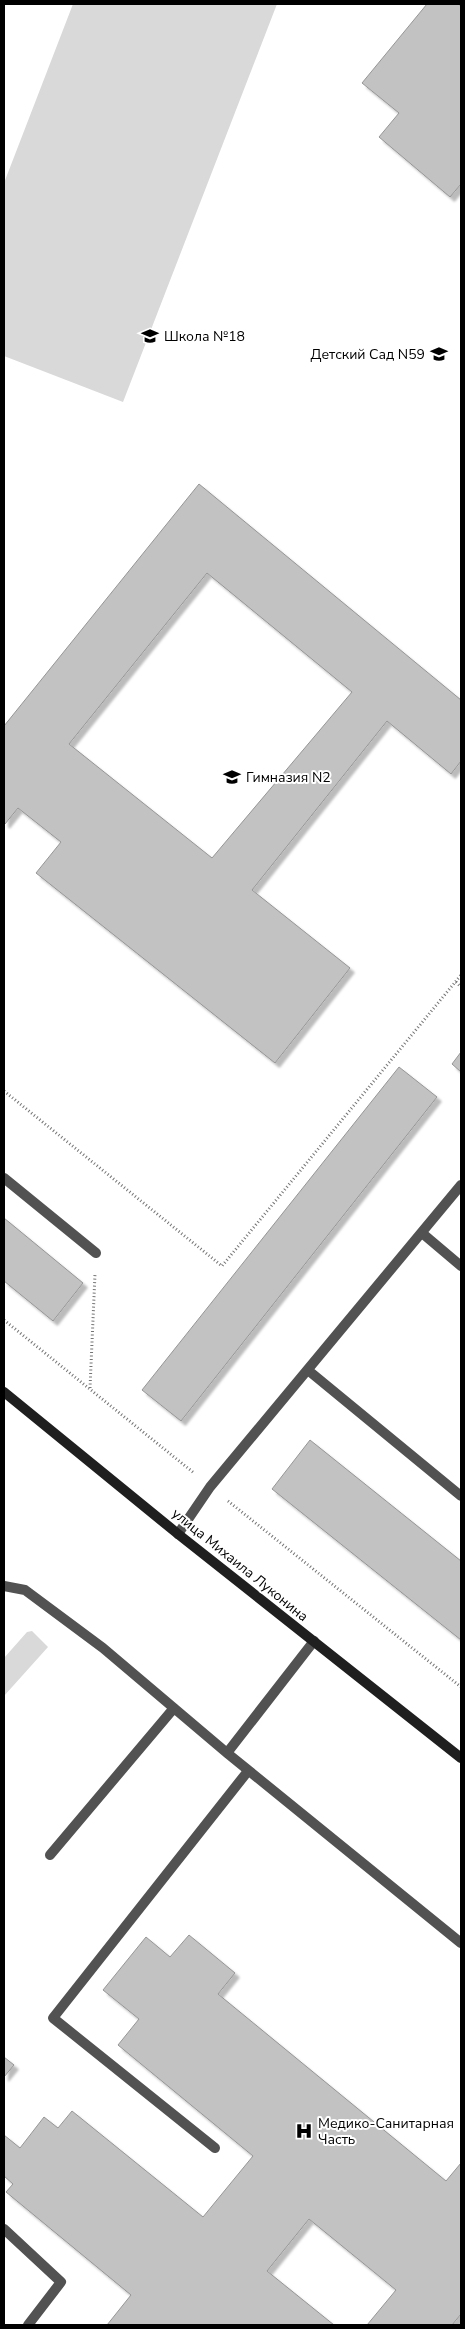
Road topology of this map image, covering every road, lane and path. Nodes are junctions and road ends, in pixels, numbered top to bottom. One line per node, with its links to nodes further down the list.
1 (461, 975): 2 (path)
2 (456, 982): 3 (path); 4 (path)
3 (461, 987)
4 (4, 1091)
5 (4, 1178): 8 (lane)
6 (461, 1185): 7 (lane)
7 (422, 1233): 9 (lane); 11 (lane)
8 (96, 1253): 12 (path)
9 (461, 1266)
10 (4, 1320): 12 (path)
11 (309, 1371): 14 (lane); 15 (lane)
12 (90, 1388): 14 (path)
13 (4, 1392): 16 (main road, улица Михаила Луконина)
14 (210, 1487): 16 (lane); 19 (path)
15 (461, 1496)
16 (178, 1534): 18 (main road, улица Михаила Луконина)
17 (4, 1586): 20 (lane)
18 (314, 1642): 21 (lane); 22 (main road, улица Михаила Луконина)
19 (461, 1687)
20 (174, 1708): 21 (lane); 24 (lane)
21 (226, 1753): 23 (lane)
22 (461, 1758)
23 (248, 1771): 25 (lane); 26 (lane)
24 (50, 1855)
25 (461, 1943)
26 (215, 2148)
27 (4, 2229): 28 (lane)
28 (28, 2325)

